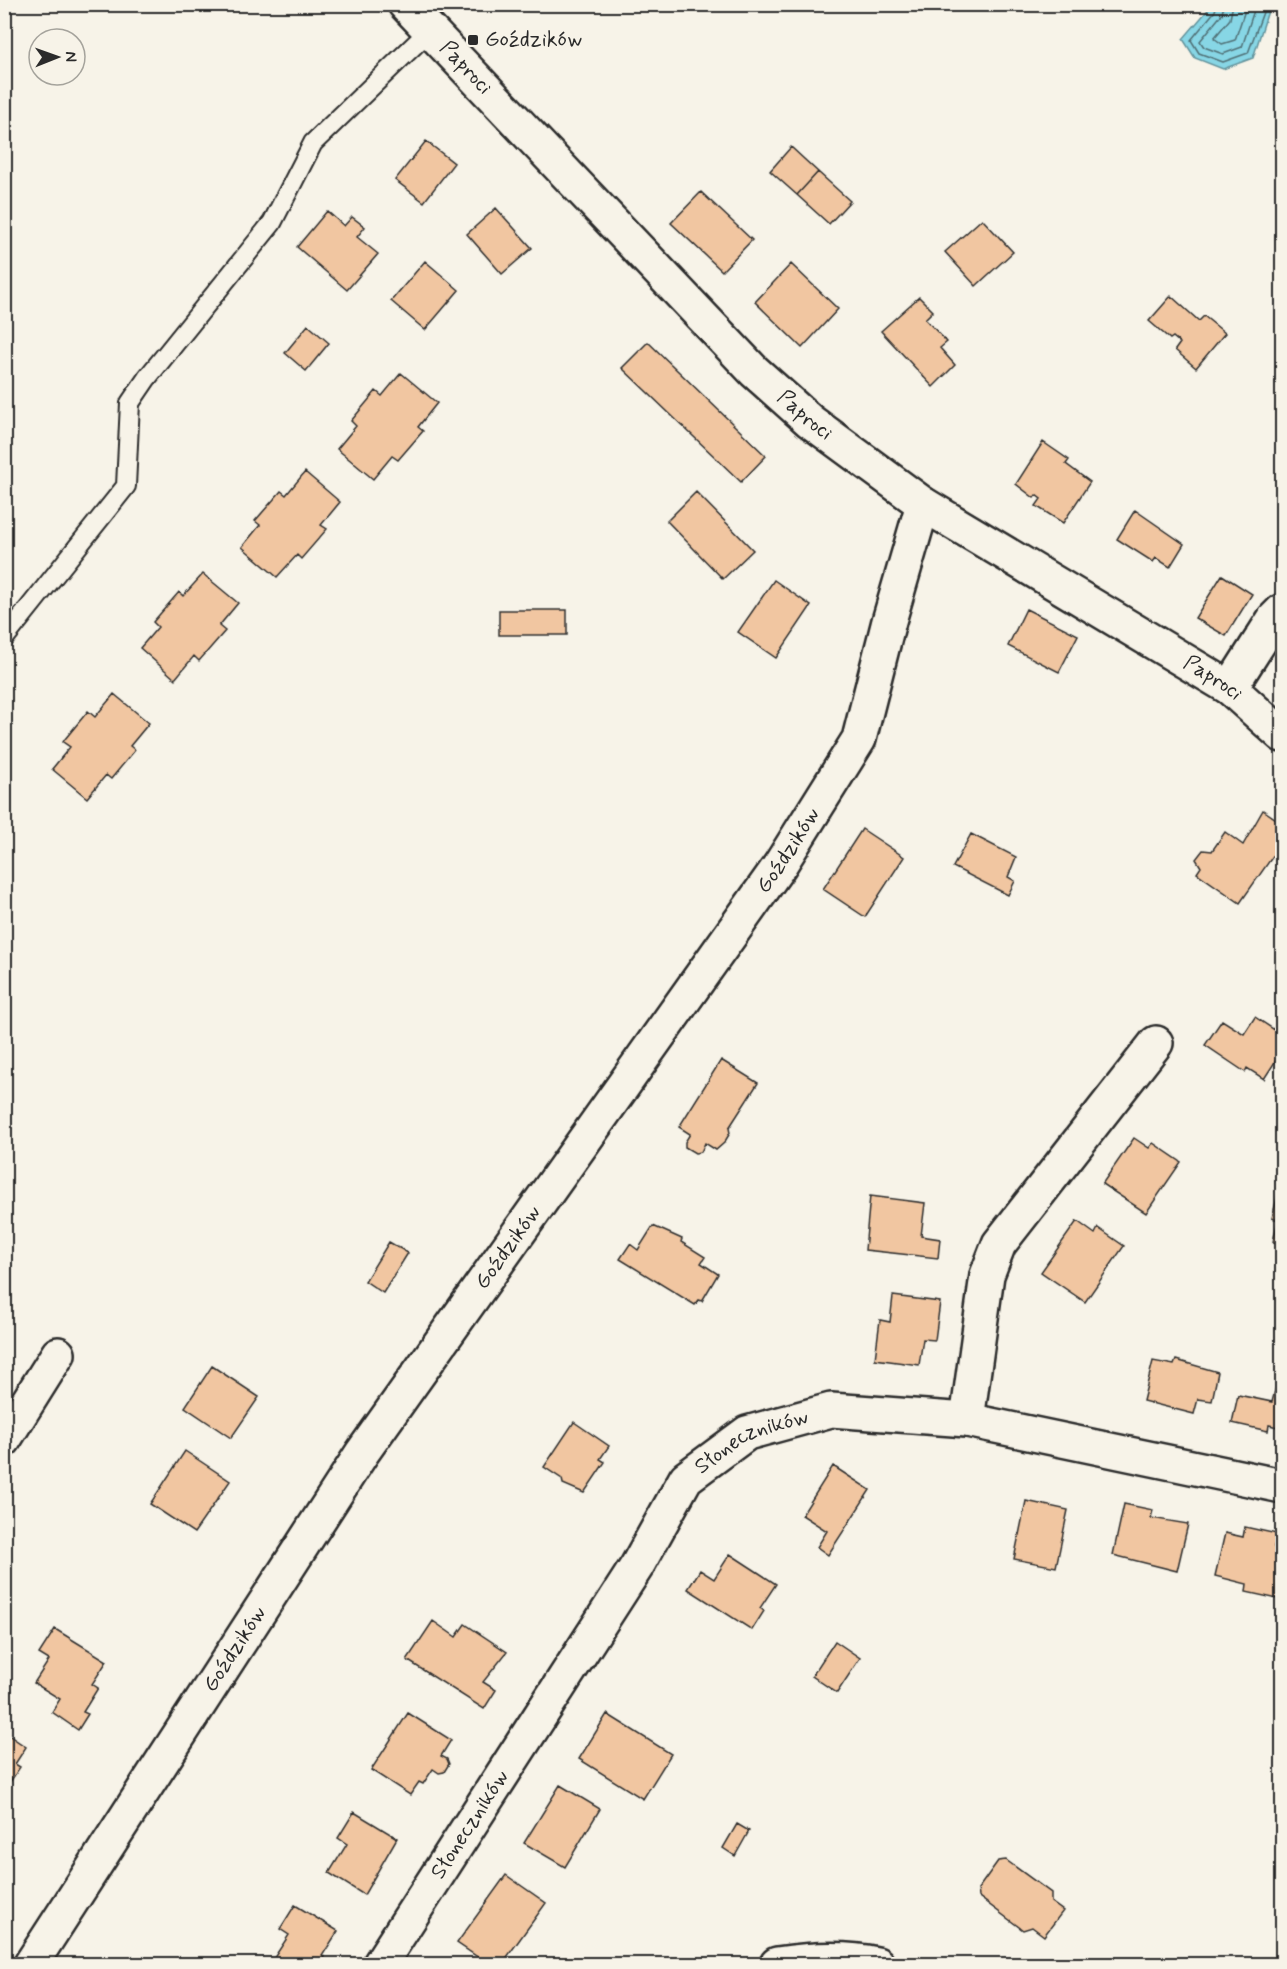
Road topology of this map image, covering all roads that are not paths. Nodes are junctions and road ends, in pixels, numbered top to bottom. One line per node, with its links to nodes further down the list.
1 (405, 4): 2 (street, Paproci)
2 (430, 30): 3 (street, Paproci); 5 (lane)
3 (923, 504): 6 (street, Paproci); 13 (street, Goździków)
4 (1282, 611): 6 (street)
5 (4, 639)
6 (1230, 688): 7 (street, Paproci)
7 (1282, 735)
8 (1156, 1043): 10 (street)
9 (58, 1354): 11 (street)
10 (967, 1420): 12 (street, Słoneczników); 14 (street, Słoneczników)
11 (4, 1440)
12 (1282, 1486)
13 (31, 1965)
14 (380, 1965)
15 (777, 1965): 16 (street)
16 (877, 1965)

